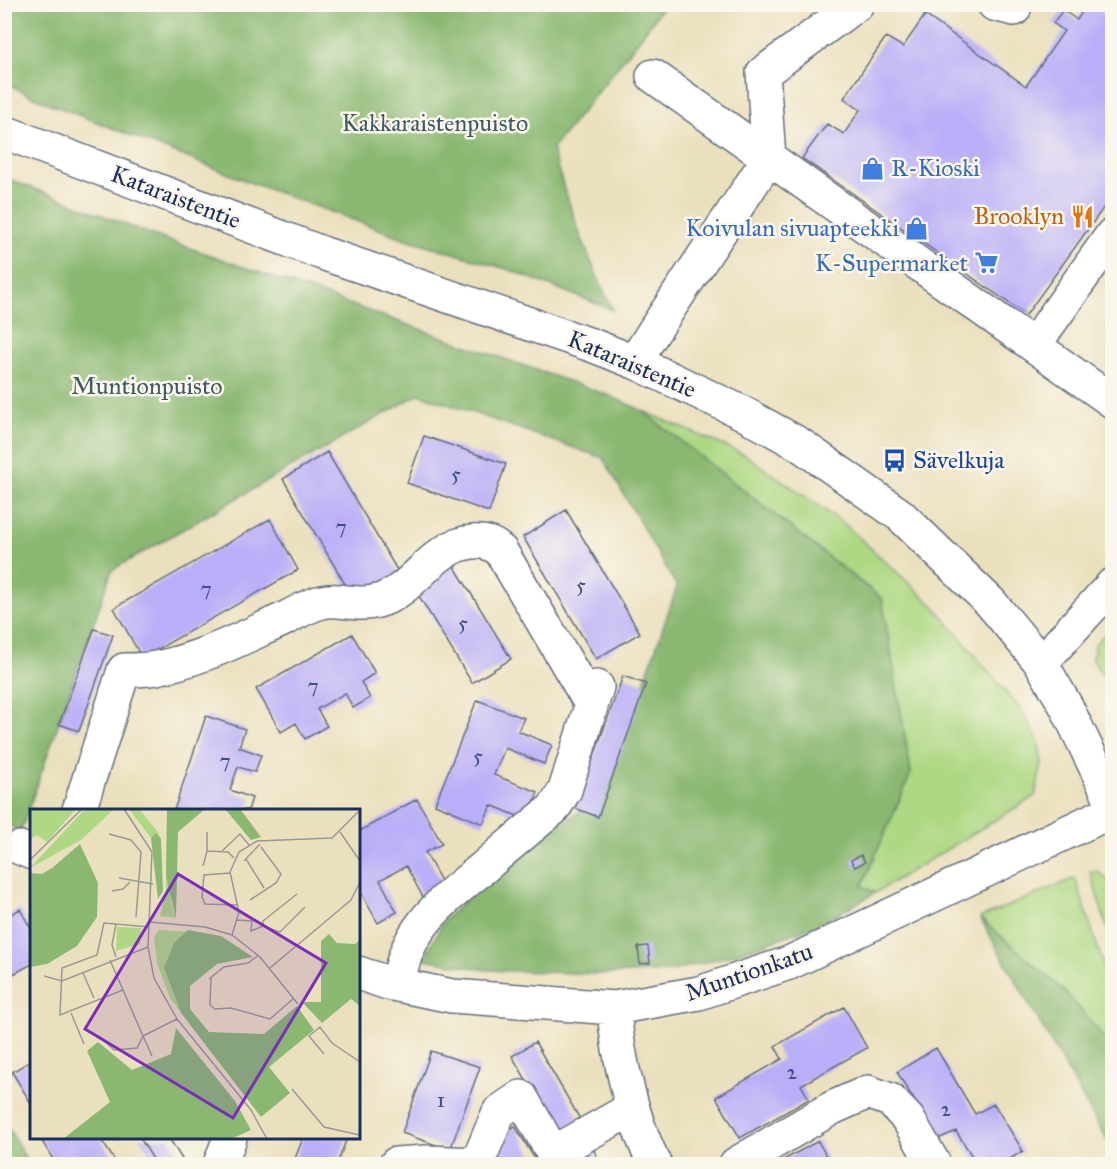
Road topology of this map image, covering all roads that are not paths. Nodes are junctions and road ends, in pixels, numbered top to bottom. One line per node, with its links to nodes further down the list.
1 (857, 4): 4 (street)
2 (653, 76): 4 (street)
3 (4, 132): 7 (street, Kataraistentie)
4 (770, 158): 6 (street); 7 (street)
5 (1113, 235): 6 (street)
6 (1034, 345): 8 (street)
7 (637, 363): 10 (street, Kataraistentie)
8 (1113, 401)
9 (1113, 585): 10 (street)
10 (1041, 663): 11 (street, Kataraistentie)
11 (1109, 785)
12 (79, 809): 15 (street)
13 (1113, 811): 16 (street, Muntionkatu)
14 (360, 974): 15 (street, Muntionkatu)
15 (399, 985): 16 (street, Muntionkatu)
16 (614, 1008): 17 (street)
17 (633, 1108): 21 (street); 22 (street)
18 (229, 1139): 19 (street)
19 (220, 1164)
20 (396, 1164): 21 (street)
21 (477, 1164)
22 (655, 1164)
23 (736, 1164): 24 (street)
24 (934, 1164)

